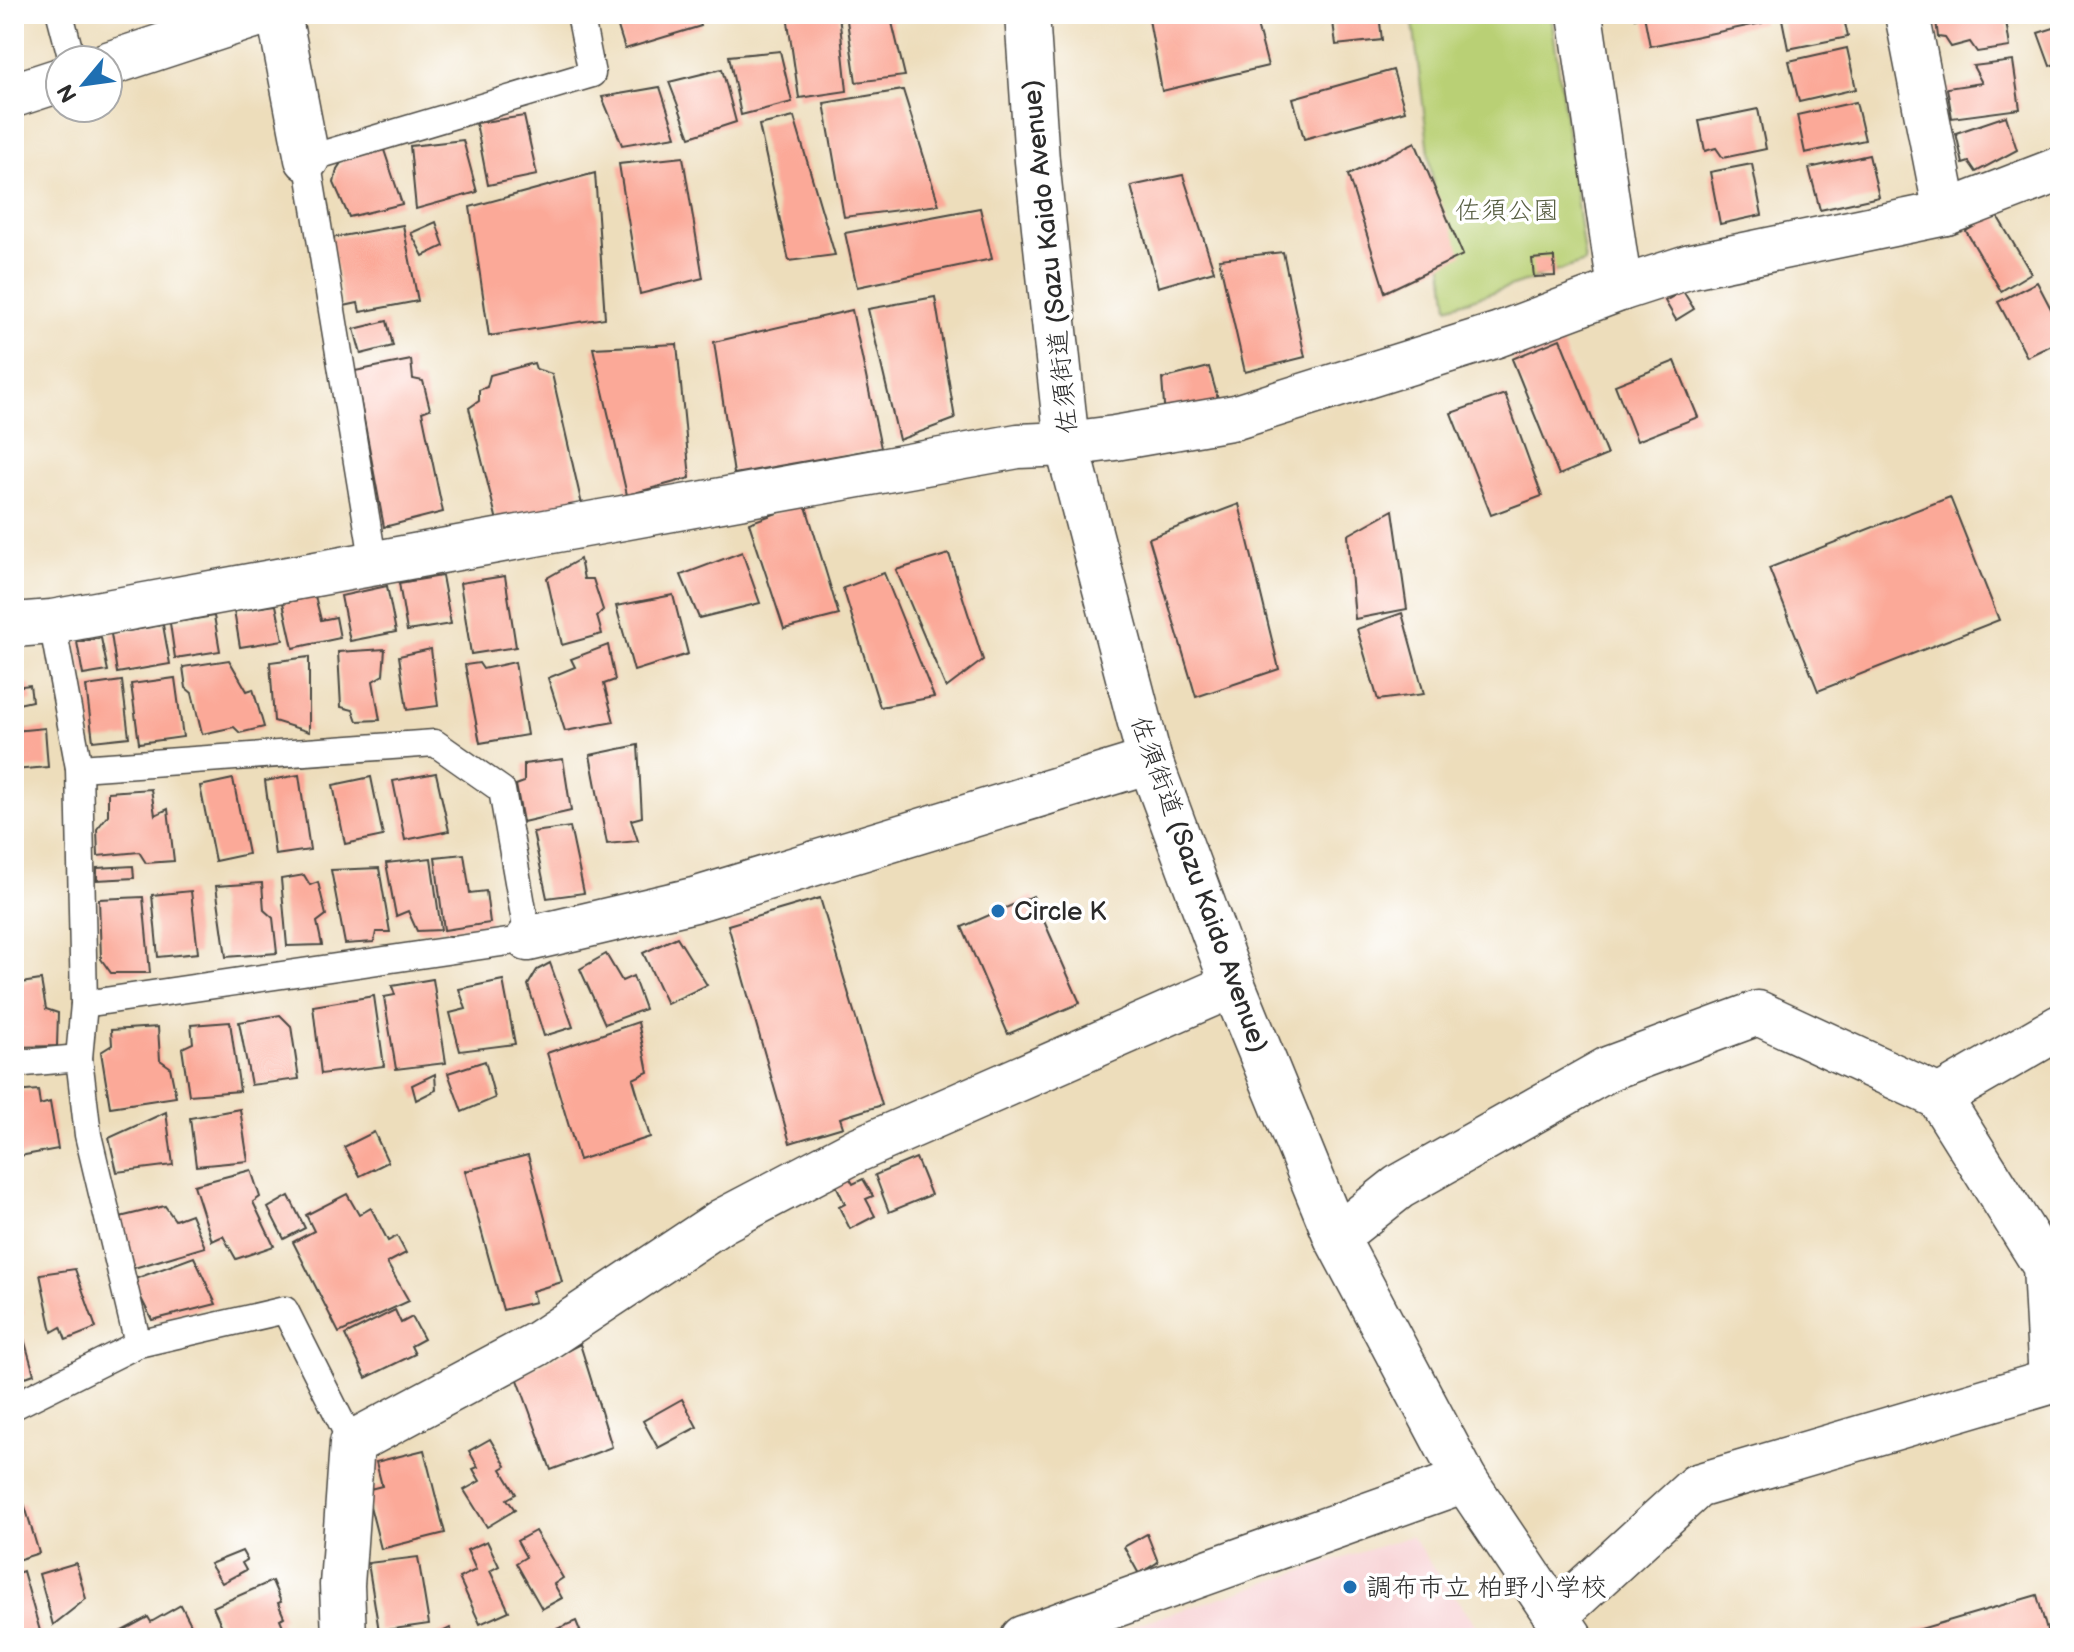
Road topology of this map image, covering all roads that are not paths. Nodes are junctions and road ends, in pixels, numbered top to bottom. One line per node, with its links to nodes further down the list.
1 (60, 14): 8 (lane)
2 (260, 14): 9 (street)
3 (279, 14): 12 (street)
4 (580, 14): 12 (lane)
5 (1027, 14): 16 (street, 佐須街道 (Sazu Kaido Avenue))
6 (1580, 14): 15 (street)
7 (1907, 14): 14 (street)
8 (68, 44)
9 (124, 59)
10 (44, 85): 11 (street)
11 (14, 95)
12 (307, 159): 17 (lane)
13 (2060, 169): 14 (street)
14 (1946, 213): 15 (street)
15 (1620, 289): 16 (street)
16 (1067, 444): 17 (street); 19 (street, 佐須街道 (Sazu Kaido Avenue))
17 (374, 565): 18 (street)
18 (33, 624): 20 (lane)
19 (1150, 761): 21 (street); 22 (street, 佐須街道 (Sazu Kaido Avenue))
20 (79, 768): 21 (lane); 23 (lane)
21 (528, 939): 23 (lane)
22 (1233, 985): 28 (street, 佐須街道 (Sazu Kaido Avenue)); 32 (street)
23 (84, 1004): 25 (lane)
24 (2060, 1027): 27 (street)
25 (79, 1058): 26 (lane); 29 (lane)
26 (14, 1064)
27 (1939, 1097): 28 (street); 30 (street)
28 (1336, 1237): 33 (street, 佐須街道 (Sazu Kaido Avenue))
29 (138, 1344): 31 (lane); 32 (lane)
30 (2055, 1381): 34 (street)
31 (14, 1406)
32 (352, 1443): 35 (street)
33 (1465, 1480): 34 (street, 佐須街道 (Sazu Kaido Avenue)); 36 (street)
34 (1563, 1627)
35 (344, 1638)
36 (1023, 1638)

